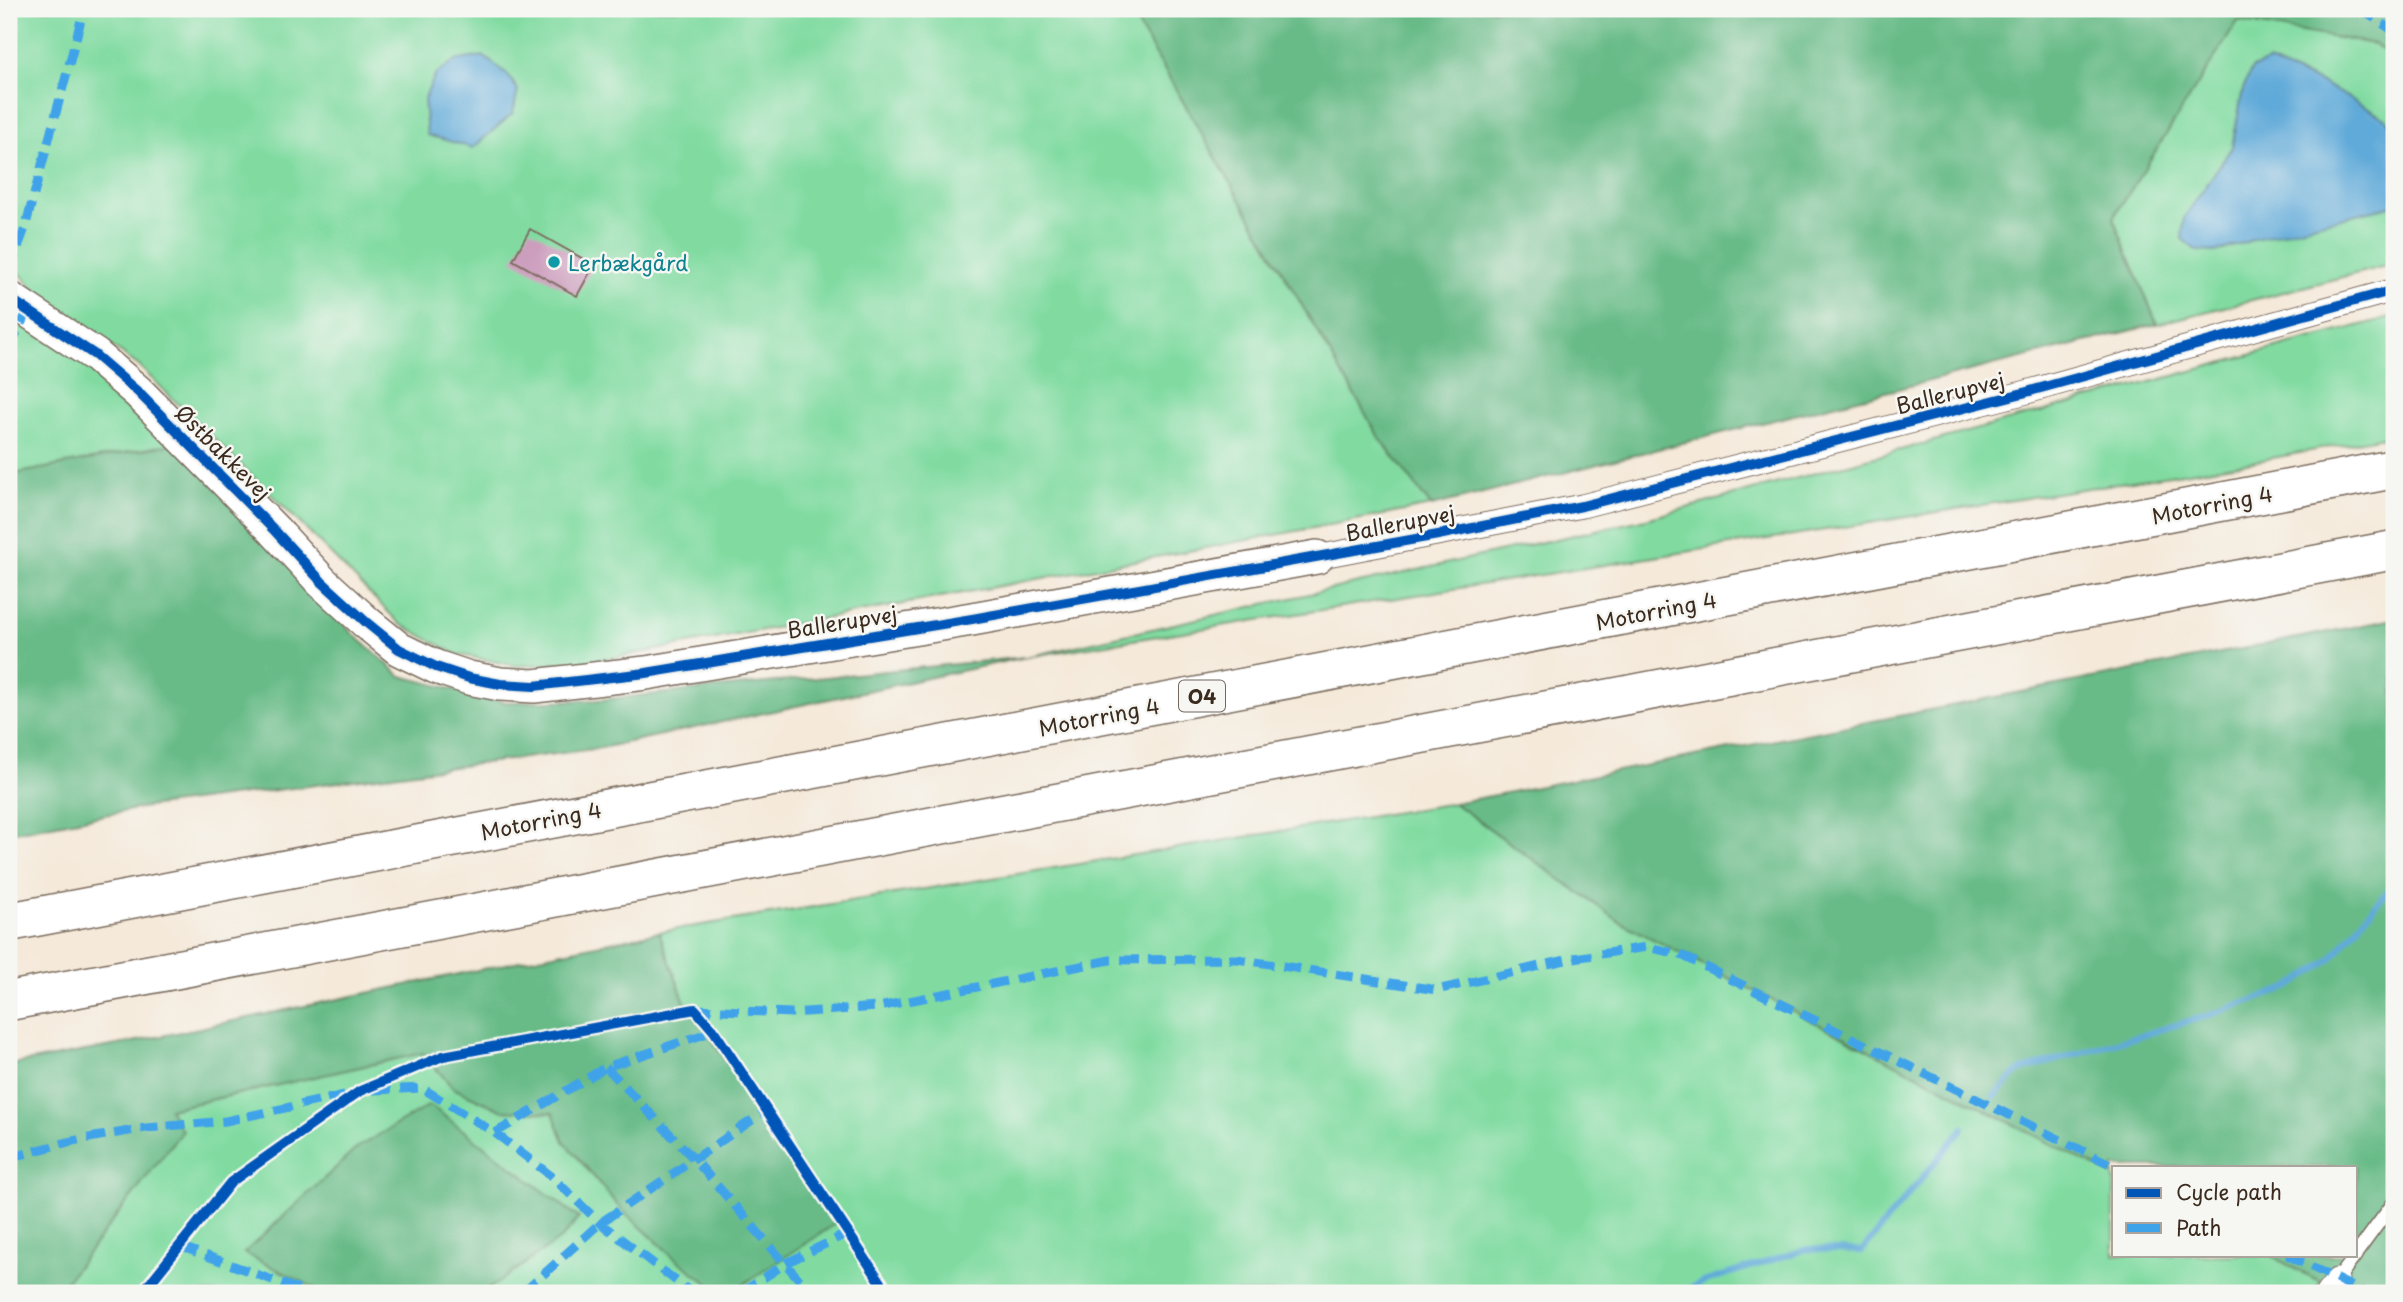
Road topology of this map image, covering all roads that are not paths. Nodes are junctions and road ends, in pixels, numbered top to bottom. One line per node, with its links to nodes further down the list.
1 (2394, 290): 5 (street, Ballerupvej)
2 (9, 298): 6 (street, Østbakkevej)
3 (2394, 469): 7 (highway, Motorring 4 / O4)
4 (2394, 550): 8 (highway)
5 (1317, 557): 6 (street, Ballerupvej)
6 (400, 649)
7 (9, 922)
8 (9, 1002)
9 (2394, 1202): 10 (lane)
10 (2358, 1252)
11 (2355, 1256): 12 (lane)
12 (2332, 1287)

